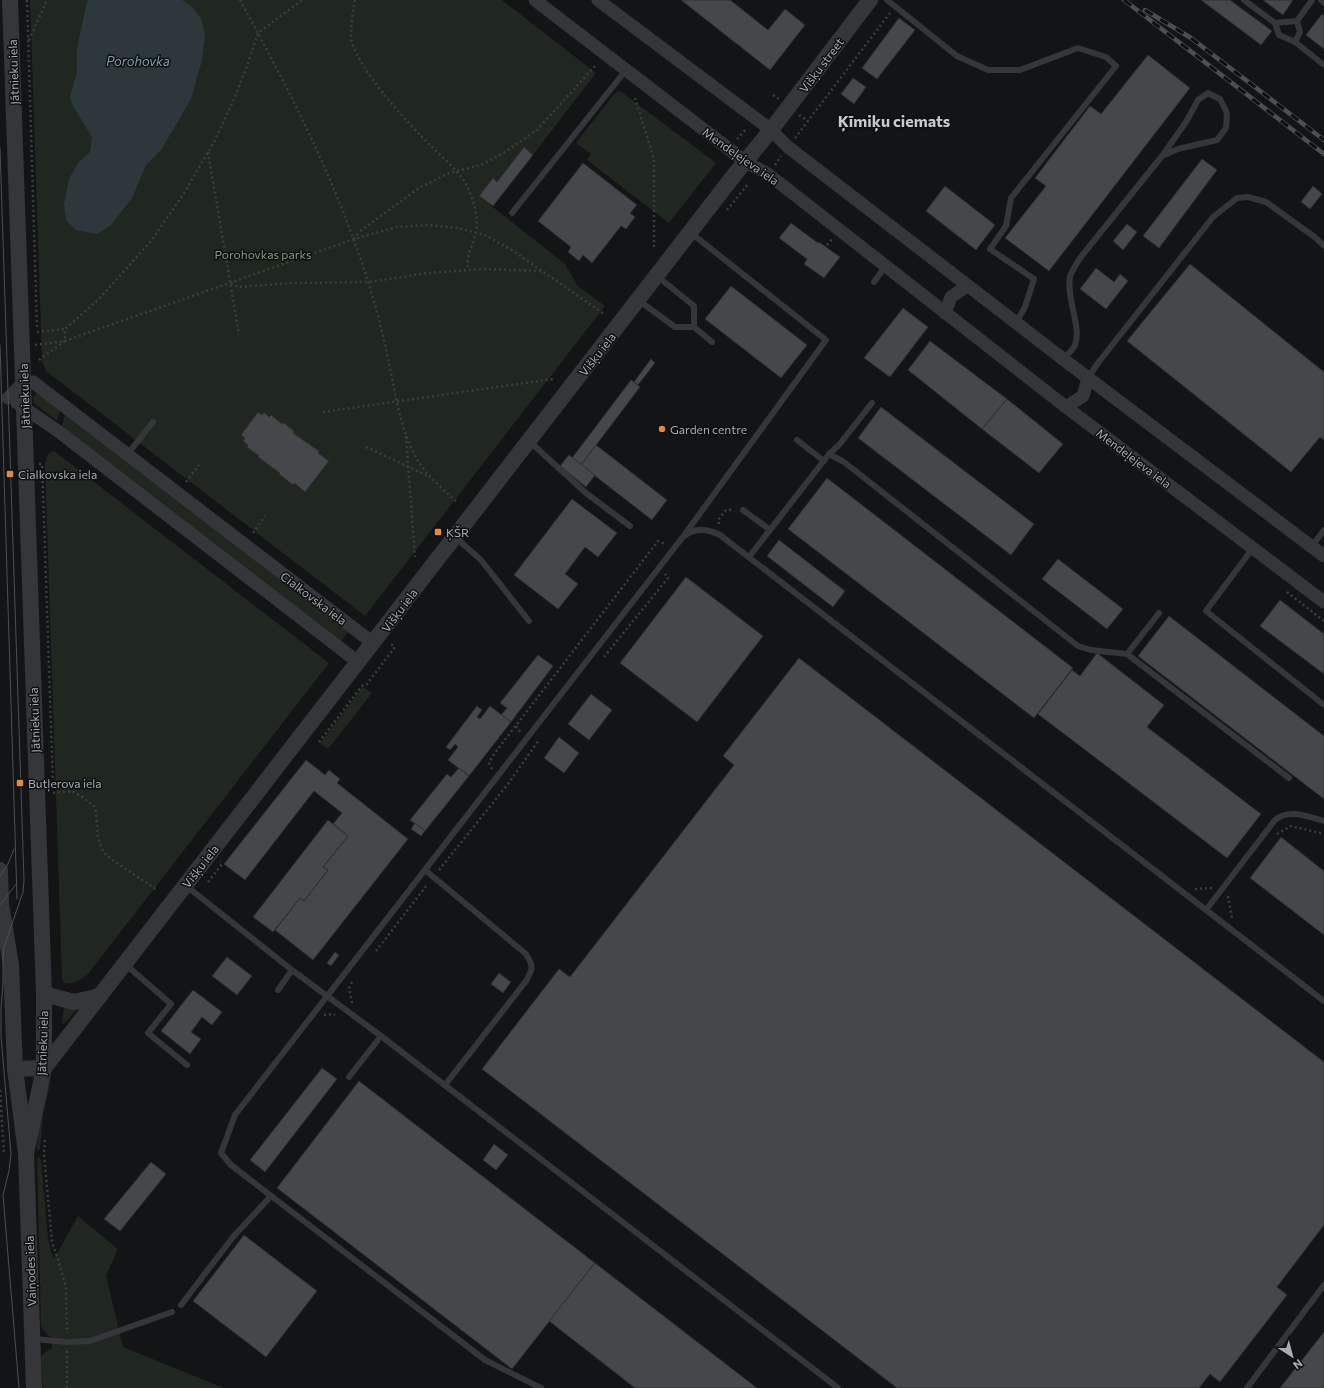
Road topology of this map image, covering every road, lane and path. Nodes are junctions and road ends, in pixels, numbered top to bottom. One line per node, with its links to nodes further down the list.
1 (10, 0): 67 (street, Jātnieku iela)
2 (27, 0): 19 (path)
3 (47, 0): 19 (path)
4 (240, 0): 18 (path)
5 (302, 0): 18 (path)
6 (355, 0): 36 (path)
7 (536, 0): 23 (street, Mendeļejeva iela)
8 (870, 0): 28 (street, Višķu street)
9 (887, 0): 15 (lane)
10 (1244, 0): 17 (lane)
11 (1312, 0): 16 (lane)
12 (1321, 0): 13 (lane)
13 (1324, 3)
14 (606, 4): 28 (street)
15 (895, 6): 26 (path); 56 (lane)
16 (1297, 21): 17 (lane); 20 (lane)
17 (1276, 23): 20 (lane)
18 (258, 33): 32 (path); 40 (path)
19 (29, 42): 59 (path)
20 (1295, 42): 21 (lane)
21 (1324, 65)
22 (595, 66): 36 (path)
23 (626, 70): 34 (street, Mendeļejeva iela); 37 (lane)
24 (635, 98): 44 (path)
25 (797, 113): 26 (path)
26 (808, 121): 29 (path)
27 (750, 124): 30 (path)
28 (771, 130): 34 (street, Višķu iela); 52 (street)
29 (793, 140)
30 (735, 143)
31 (785, 151): 35 (path)
32 (208, 152): 51 (path); 58 (path)
33 (1162, 156): 33 (lane); 63 (lane)
34 (746, 162): 39 (street, Višķu iela); 45 (street, Mendeļejeva iela)
35 (771, 170)
36 (456, 171): 38 (path); 40 (path)
37 (512, 213)
38 (476, 233): 40 (path); 46 (path); 47 (path)
39 (690, 233): 48 (street, Višķu iela); 99 (lane)
40 (354, 239): 49 (path); 51 (path)
41 (832, 239): 42 (path)
42 (827, 245)
43 (1324, 246): 65 (lane)
44 (654, 247)
45 (886, 265): 50 (lane); 54 (street, Mendeļejeva iela)
46 (468, 270): 47 (path); 49 (path)
47 (543, 271): 55 (path)
48 (657, 276): 53 (street, Višķu iela); 57 (lane)
49 (368, 282): 51 (path); 69 (path)
50 (874, 282)
51 (231, 283): 60 (path); 61 (path)
52 (967, 286): 54 (street); 56 (street)
53 (638, 300): 57 (lane); 77 (street, Višķu iela)
54 (945, 313): 72 (street, Mendeļejeva iela)
55 (604, 314)
56 (1016, 323): 63 (street)
57 (694, 328): 62 (lane)
58 (65, 329): 59 (path); 61 (path)
59 (37, 332): 61 (path)
60 (239, 334)
61 (65, 341): 64 (path)
62 (712, 342)
63 (1063, 359): 65 (street)
64 (39, 360)
65 (1088, 378): 72 (street); 101 (street)
66 (553, 379): 69 (path)
67 (24, 382): 68 (street, Cialkovska iela); 71 (street, Jātnieku iela); 80 (street, Cialkovska iela)
68 (4, 396): 71 (street, Cialkovska iela)
69 (396, 402): 73 (path); 75 (path)
70 (872, 403): 79 (lane)
71 (24, 406): 114 (street, Cialkovska iela); 141 (street, Jātnieku iela)
72 (1066, 407): 102 (street, Mendeļejeva iela)
73 (323, 412)
74 (153, 422): 80 (lane)
75 (406, 434): 84 (path); 85 (path)
76 (797, 440): 81 (lane)
77 (529, 441): 93 (lane); 98 (street, Višķu iela)
78 (366, 447): 84 (path)
79 (829, 454): 81 (lane); 112 (lane)
80 (127, 455): 110 (street, Cialkovska iela)
81 (824, 461): 95 (lane)
82 (42, 464): 122 (path)
83 (199, 465): 86 (path)
84 (408, 466): 85 (path); 104 (path)
85 (432, 478): 87 (path)
86 (186, 482)
87 (458, 503)
88 (743, 510): 95 (lane)
89 (736, 514): 92 (path)
90 (265, 516): 97 (path)
91 (712, 522): 92 (path)
92 (718, 522): 94 (path)
93 (630, 526)
94 (725, 528)
95 (770, 530): 105 (lane)
96 (1324, 530): 101 (lane)
97 (253, 533)
98 (455, 537): 109 (lane); 110 (street, Višķu iela)
99 (682, 538): 105 (lane); 106 (lane)
100 (669, 546): 116 (path)
101 (1312, 546): 103 (street)
102 (1253, 548): 107 (street, Mendeļejeva iela); 115 (lane)
103 (1324, 556)
104 (415, 557)
105 (749, 557): 134 (lane)
106 (660, 566): 113 (path); 127 (lane)
107 (1324, 602)
108 (1159, 613): 112 (lane)
109 (529, 621)
110 (373, 643): 114 (street, Višķu iela)
111 (395, 647): 119 (path)
112 (1127, 654): 121 (lane)
113 (602, 659)
114 (358, 662): 130 (street, Višķu iela)
115 (1324, 705)
116 (516, 726): 117 (path); 120 (path)
117 (522, 735)
118 (540, 739): 128 (path)
119 (319, 742)
120 (497, 766)
121 (1289, 778)
122 (53, 783): 123 (path); 123 (path)
123 (72, 792): 131 (path)
124 (1324, 821): 132 (lane)
125 (1324, 834): 126 (path)
126 (1275, 835)
127 (425, 870): 128 (lane); 143 (lane)
128 (433, 877): 136 (path); 152 (lane)
129 (0, 879): 135 (street, Jātnieku iela)
130 (185, 885): 137 (street, Višķu iela); 138 (lane)
131 (157, 890)
132 (1222, 890): 133 (path); 134 (lane)
133 (1228, 895)
134 (1206, 910): 144 (lane)
135 (1, 912): 150 (street, Jātnieku iela)
136 (372, 956)
137 (125, 964): 142 (street, Višķu iela); 148 (lane)
138 (292, 970): 140 (lane); 143 (lane)
139 (357, 975): 145 (path)
140 (278, 990)
141 (44, 994): 142 (street); 149 (street, Jātnieku iela)
142 (100, 996): 149 (street, Višķu iela)
143 (328, 996): 145 (lane); 146 (lane)
144 (1324, 1001)
145 (348, 1011): 146 (path); 147 (lane)
146 (314, 1013): 157 (lane)
147 (381, 1036): 151 (lane); 152 (lane)
148 (187, 1064)
149 (44, 1068): 150 (street); 155 (street, Jātnieku iela)
150 (15, 1070): 155 (street, Jātnieku iela)
151 (349, 1077)
152 (445, 1085): 166 (lane)
153 (0, 1090): 156 (path)
154 (45, 1139): 162 (path)
155 (26, 1153): 161 (street, Vaiņodes iela)
156 (4, 1154)
157 (271, 1196): 159 (lane); 165 (lane)
158 (1324, 1285): 167 (lane)
159 (181, 1305)
160 (172, 1312): 162 (lane)
161 (32, 1339): 162 (lane); 163 (street, Vaiņodes iela)
162 (67, 1342): 164 (path)
163 (34, 1388)
164 (66, 1388)
165 (541, 1388)
166 (838, 1388)
167 (1247, 1388)

